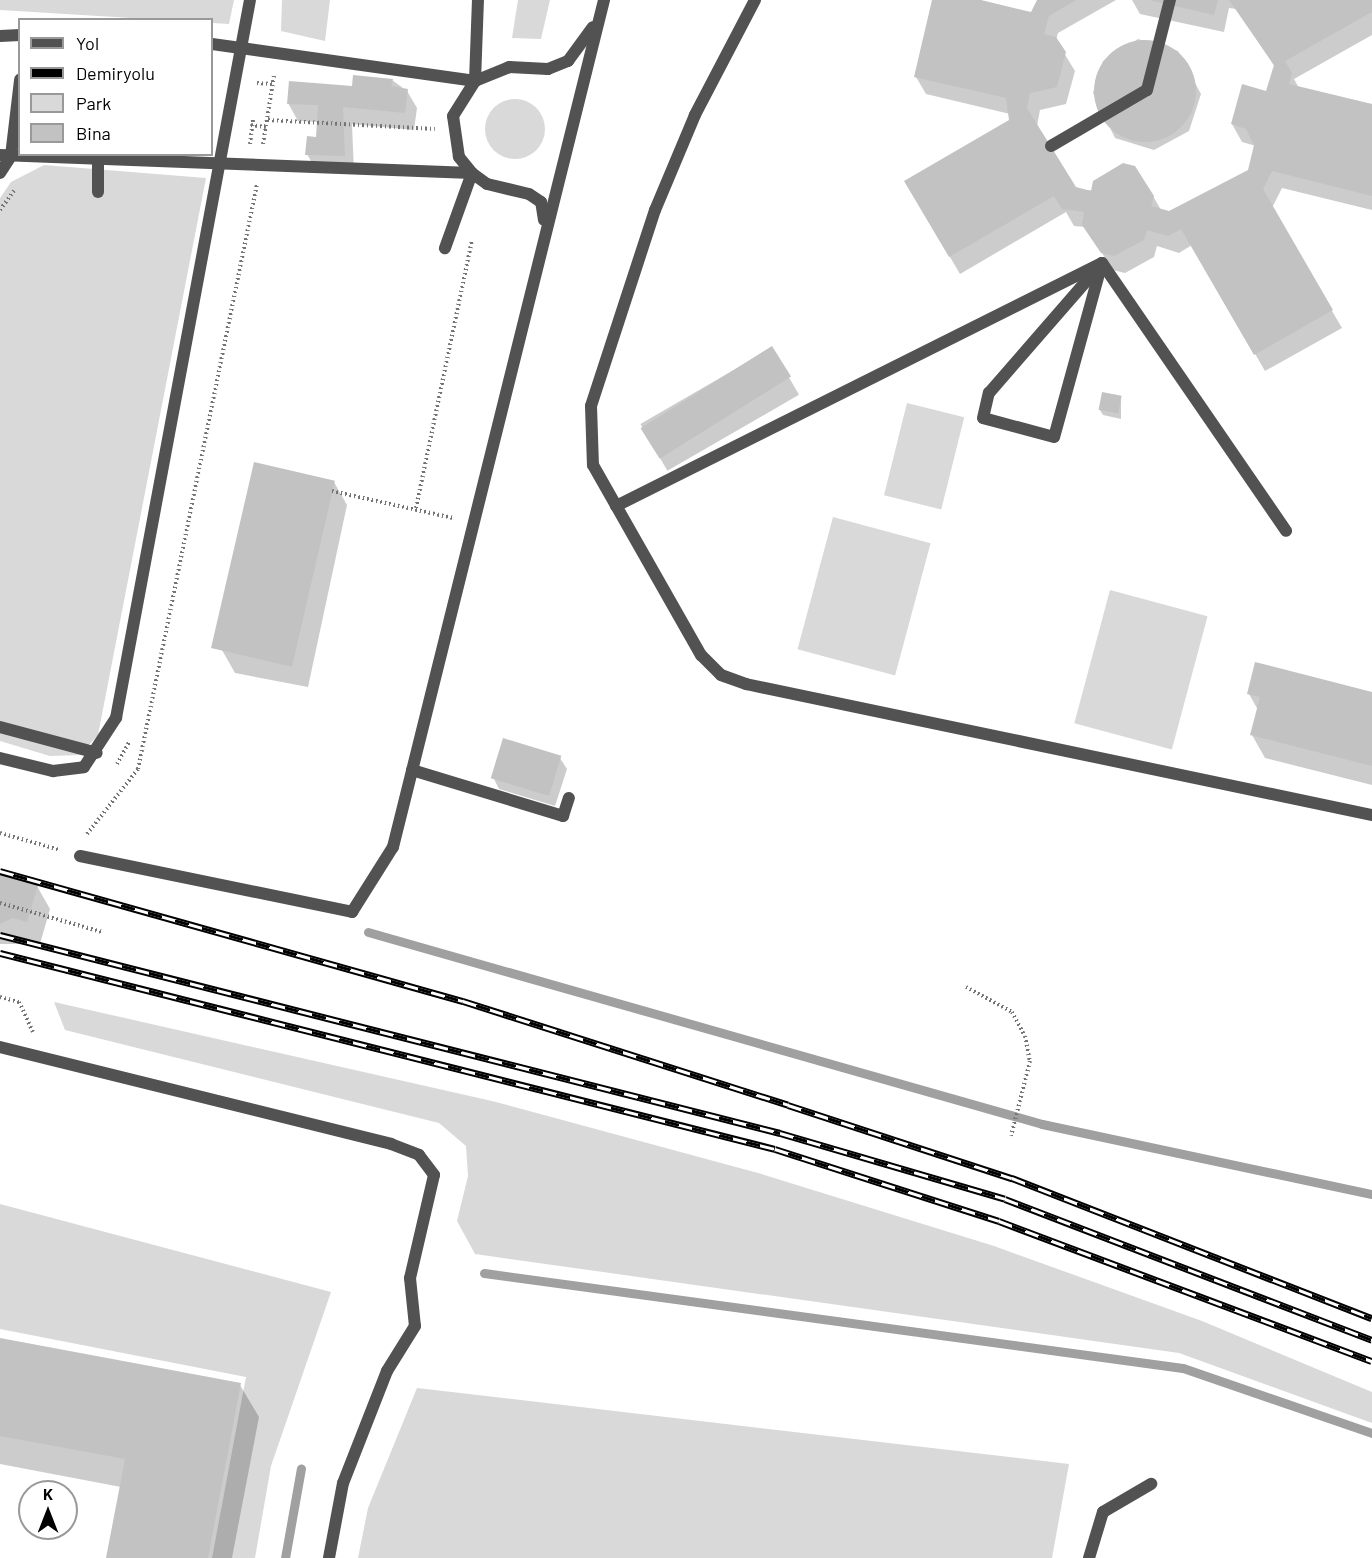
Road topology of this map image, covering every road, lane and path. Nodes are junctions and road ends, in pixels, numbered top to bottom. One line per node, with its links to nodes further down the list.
1 (250, 0): 9 (street)
2 (478, 0): 11 (street)
3 (604, 0): 11 (street); 25 (street)
4 (755, 0): 29 (street)
5 (1170, 0): 15 (street)
6 (18, 34): 7 (street)
7 (0, 36)
8 (213, 44): 9 (street)
9 (241, 46): 10 (street); 19 (street)
10 (277, 51): 11 (street); 13 (path)
11 (475, 81): 14 (street)
12 (18, 90): 16 (street)
13 (267, 120): 14 (path); 20 (path)
14 (453, 130): 22 (street)
15 (1051, 146)
16 (5, 155): 21 (street)
17 (28, 156): 18 (street)
18 (98, 159): 19 (street); 23 (street)
19 (223, 165): 20 (street); 34 (street)
20 (260, 166): 22 (street); 40 (path)
21 (0, 173)
22 (472, 173): 24 (street); 25 (street)
23 (98, 192)
24 (461, 203): 26 (street); 30 (path)
25 (543, 230): 31 (street)
26 (445, 248)
27 (1102, 263): 27 (street); 29 (street); 32 (street)
28 (332, 491): 30 (path)
29 (616, 506): 38 (street)
30 (416, 508): 31 (path)
31 (472, 523): 36 (street)
32 (1286, 531)
33 (0, 727): 34 (street)
34 (97, 753): 35 (street)
35 (0, 758)
36 (412, 770): 37 (street); 40 (street)
37 (569, 798)
38 (1372, 815)
39 (0, 833): 40 (path)
40 (80, 855)
41 (0, 903): 42 (path)
42 (102, 932)
43 (966, 987): 47 (path)
44 (0, 997): 45 (path)
45 (19, 1002)
46 (0, 1047): 49 (street)
47 (1011, 1136)
48 (1151, 1484): 50 (street)
49 (328, 1558)
50 (1089, 1558)

